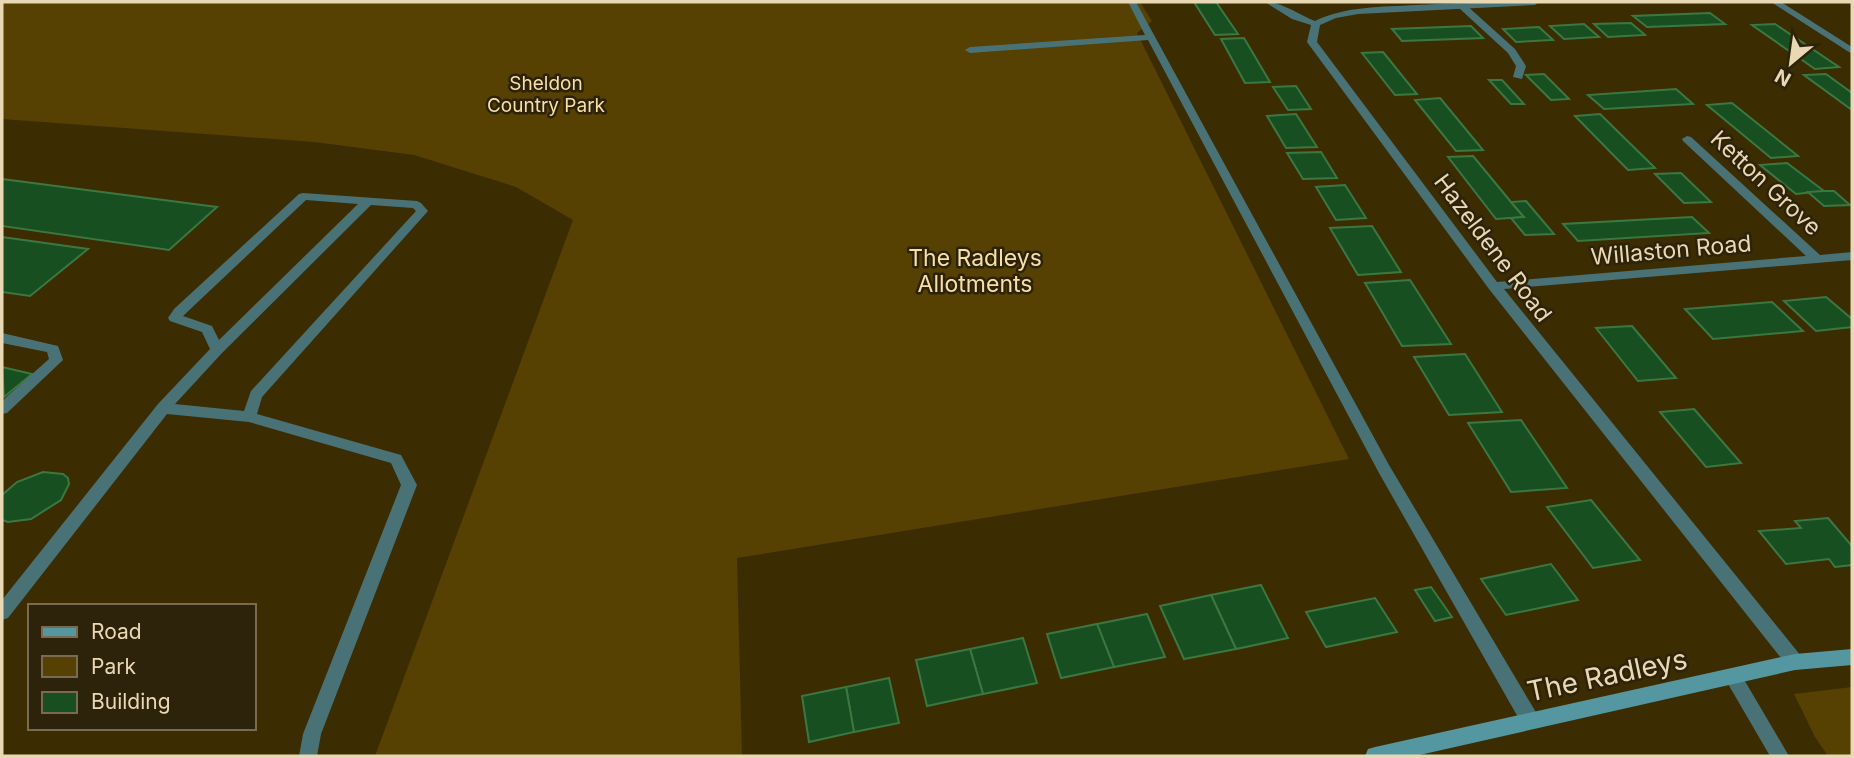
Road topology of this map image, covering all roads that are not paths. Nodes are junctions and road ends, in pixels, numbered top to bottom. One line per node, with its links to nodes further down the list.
1 (1132, 2): 7 (street)
2 (1269, 2): 6 (street)
3 (1535, 2): 5 (street)
4 (1776, 2): 9 (street)
5 (1462, 6): 6 (street); 10 (street)
6 (1316, 24): 15 (street, Hazeldene Road)
7 (1152, 37): 8 (street); 25 (street)
8 (971, 50)
9 (1852, 51)
10 (1518, 76)
11 (1687, 139): 14 (street, Ketton Grove)
12 (368, 201): 17 (street); 17 (street); 20 (street)
13 (1852, 256): 14 (street, Willaston Road)
14 (1816, 258): 15 (street, Willaston Road)
15 (1494, 286): 23 (street, Hazeldene Road)
16 (2, 338): 19 (street)
17 (217, 350): 18 (street)
18 (163, 408): 20 (street); 21 (street)
19 (2, 409)
20 (249, 416): 26 (street)
21 (2, 613)
22 (1852, 657): 23 (street, The Radleys)
23 (1795, 662): 24 (street, The Radleys)
24 (1733, 677): 25 (street, The Radleys); 28 (street)
25 (1530, 720): 27 (street, The Radleys)
26 (308, 756)
27 (1374, 756)
28 (1780, 756)

